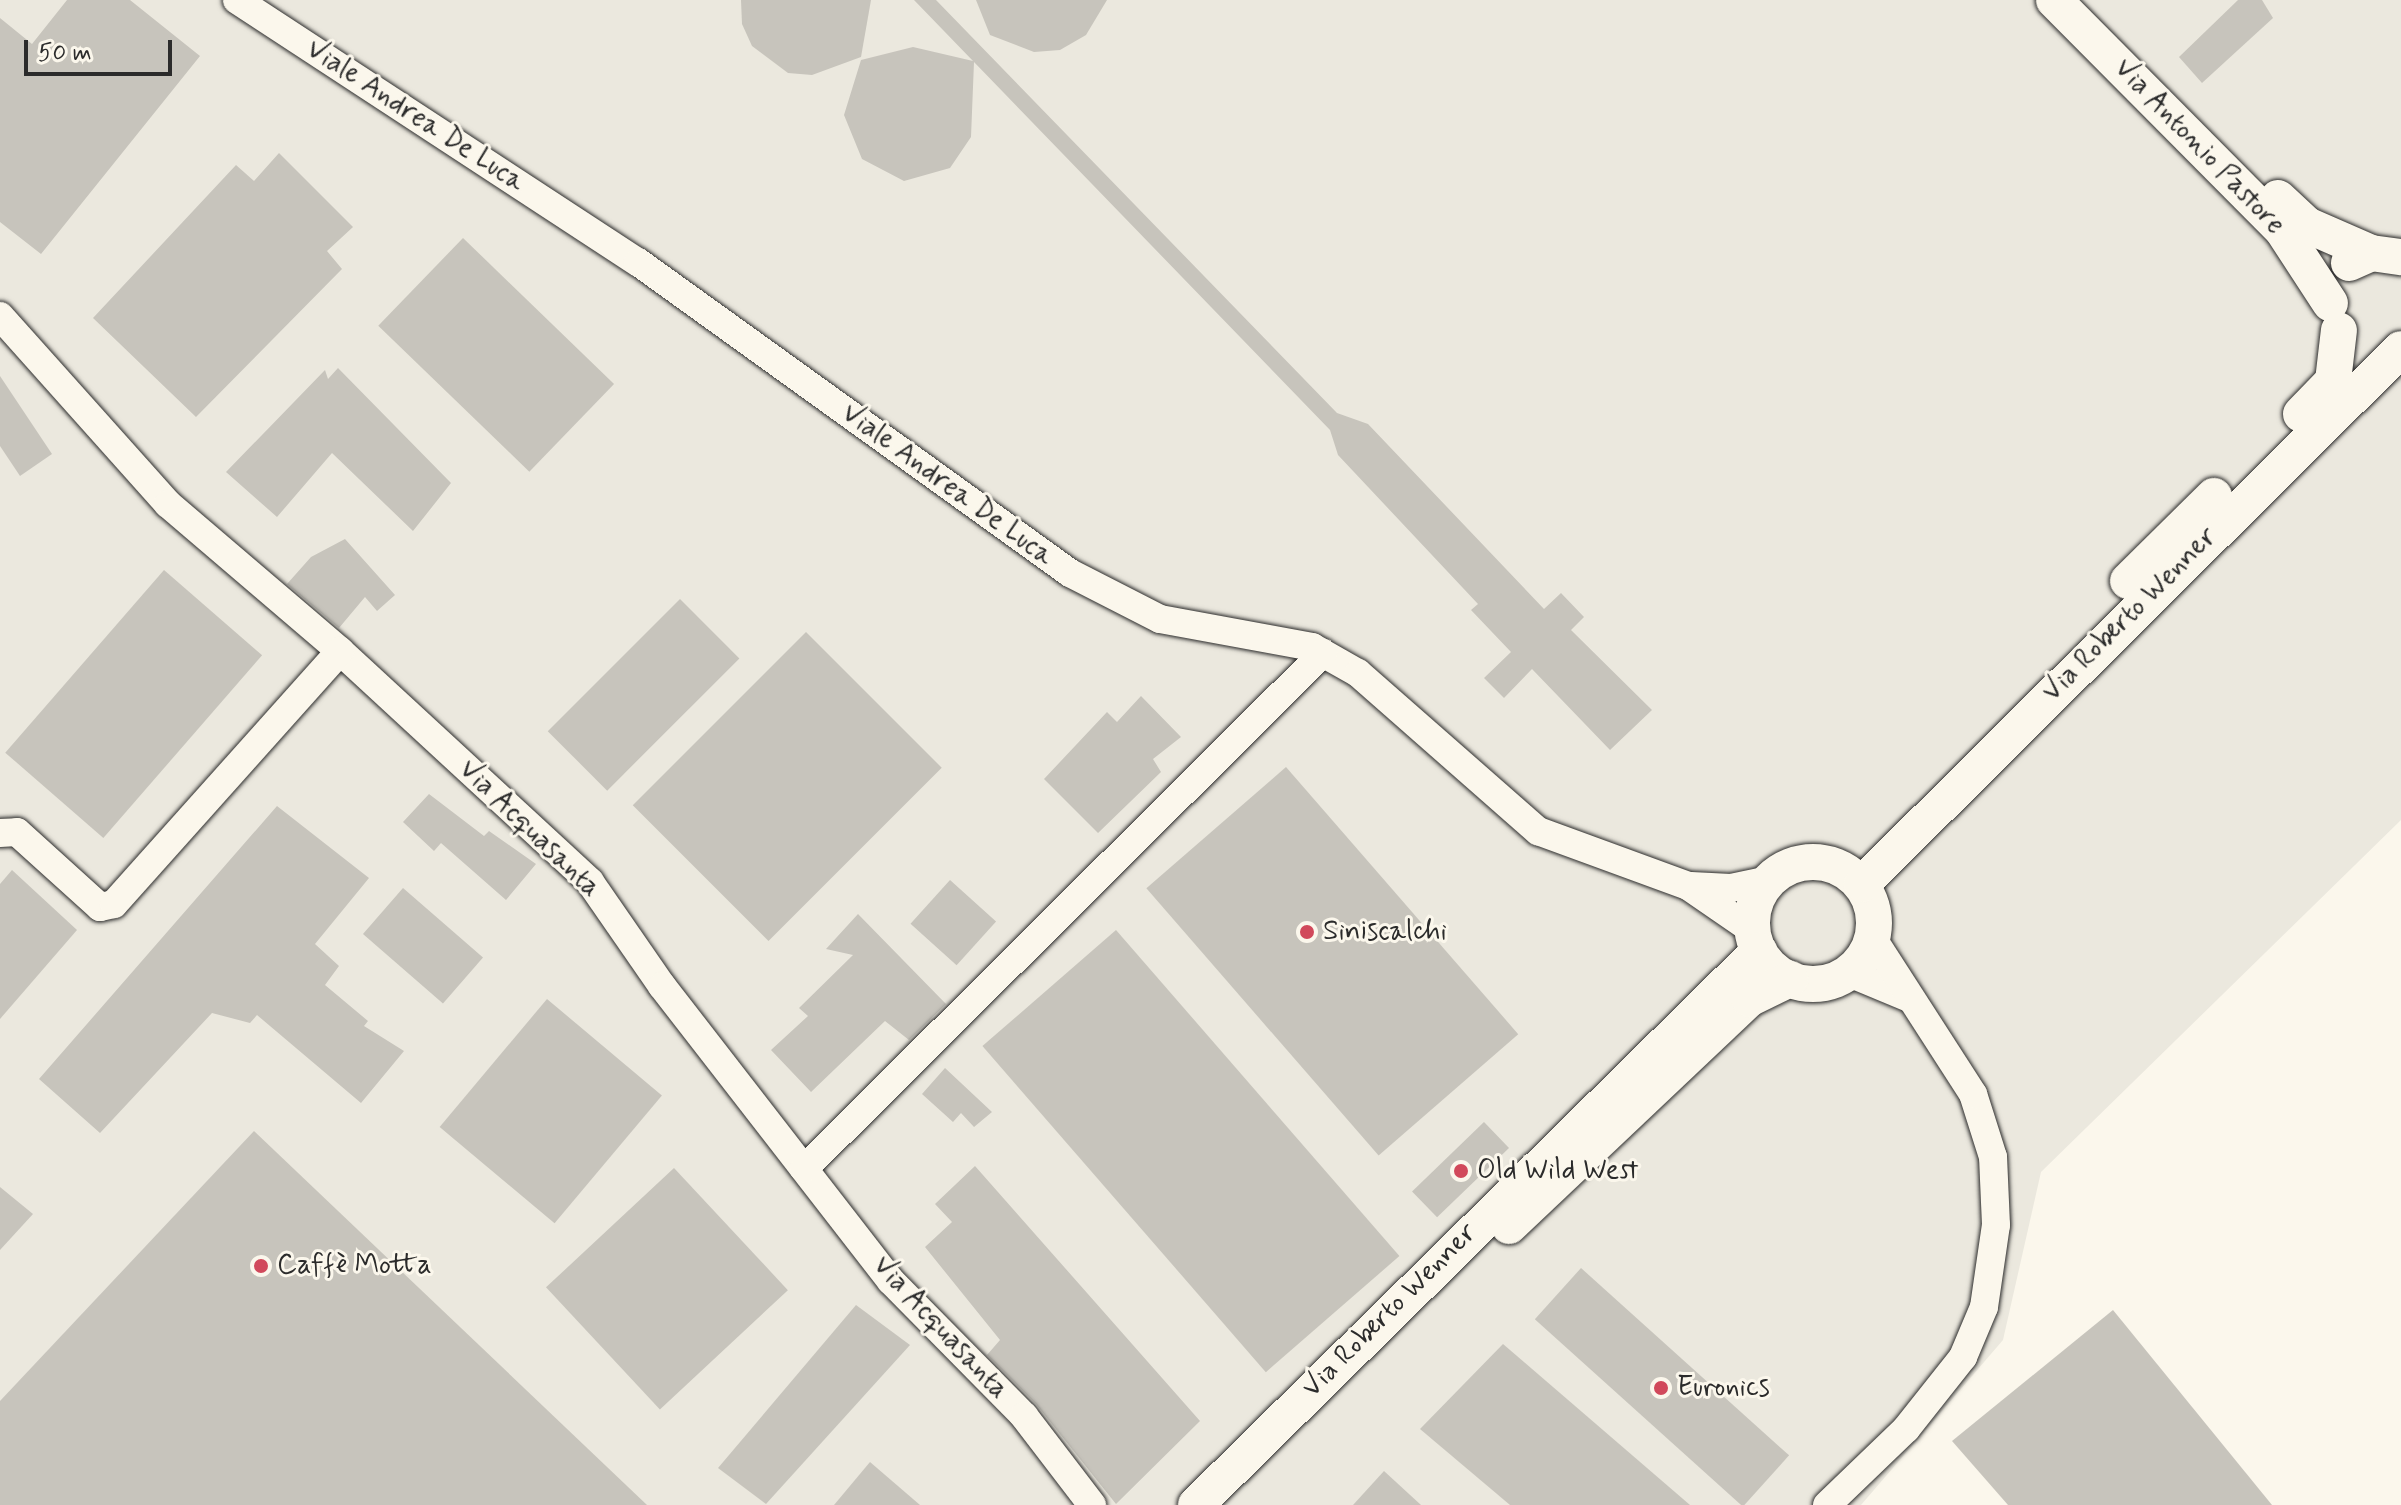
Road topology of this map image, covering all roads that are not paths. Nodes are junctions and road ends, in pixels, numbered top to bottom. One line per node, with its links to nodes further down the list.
1 (237, 0): 9 (street, Viale Andrea De Luca)
2 (2054, 0): 5 (main road, Via Antonio Pastore)
3 (2086, 0): 4 (main road, Via Antonio Pastore)
4 (2386, 255): 5 (main road)
5 (2334, 317): 7 (main road); 11 (main road, Via Roberto Wenner)
6 (1, 319): 8 (street, Via Acquasanta)
7 (2401, 348): 11 (main road, Via Roberto Wenner)
8 (340, 651): 10 (street); 19 (street, Via Acquasanta)
9 (1323, 653): 13 (street, Viale Andrea De Luca); 19 (street)
10 (0, 833)
11 (1852, 876): 12 (main road); 14 (main road)
12 (1769, 880): 13 (street); 15 (main road)
13 (1688, 886): 15 (street)
14 (1873, 939): 16 (main road); 18 (street)
15 (1756, 941): 17 (main road); 21 (main road, Via Roberto Wenner)
16 (1849, 973): 17 (main road); 18 (street)
17 (1790, 979): 22 (main road, Via Roberto Wenner)
18 (1909, 998): 23 (street)
19 (804, 1169): 20 (street, Via Acquasanta)
20 (1092, 1505)
21 (1196, 1505)
22 (1227, 1505)
23 (1827, 1505)

